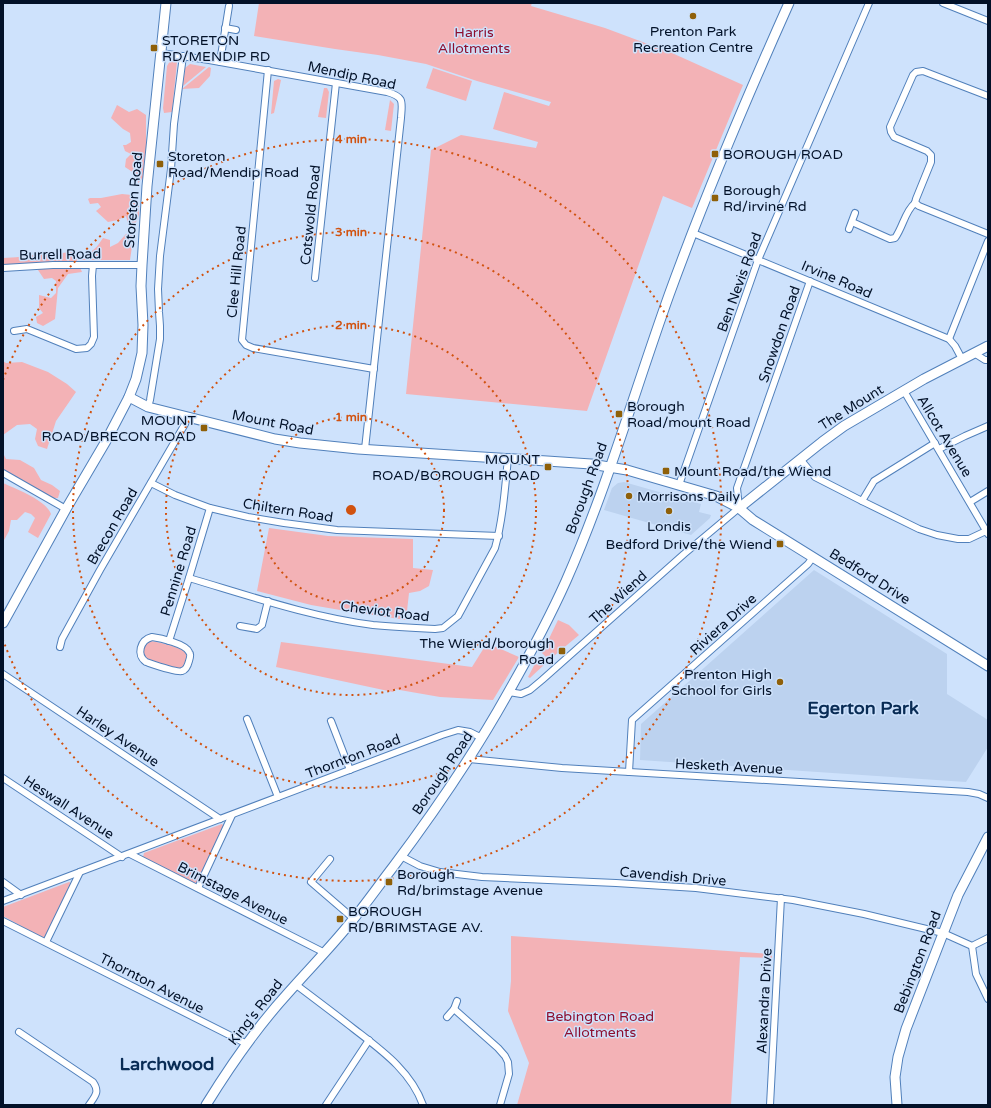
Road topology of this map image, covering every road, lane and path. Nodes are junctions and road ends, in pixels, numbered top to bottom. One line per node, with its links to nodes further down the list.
1 (166, 3): 9 (street, Storeton Road)
2 (789, 3): 19 (street, Borough Road)
3 (868, 3): 22 (street, Ben Nevis Road)
4 (943, 3): 6 (street)
5 (229, 6): 7 (street)
6 (988, 22)
7 (225, 28): 8 (street); 11 (street)
8 (236, 30)
9 (162, 53): 10 (street, Mendip Road); 24 (street, Storeton Road)
10 (183, 56): 11 (street, Mendip Road); 37 (street)
11 (220, 62): 12 (street, Mendip Road)
12 (268, 70): 13 (street, Mendip Road); 34 (street, Clee Hill Road)
13 (336, 83): 26 (street, Cotswold Road); 34 (street, Mendip Road)
14 (988, 96): 15 (street)
15 (915, 203): 17 (street); 20 (street)
16 (855, 213): 17 (street)
17 (852, 222): 18 (street)
18 (849, 229)
19 (693, 233): 22 (street, Irvine Road); 44 (street, Borough Road)
20 (988, 234)
21 (988, 241): 29 (street)
22 (758, 260): 27 (street, Irvine Road); 47 (street, Ben Nevis Road)
23 (93, 265): 24 (street, Burrell Road); 25 (street, Burrell Road); 28 (street)
24 (142, 265): 36 (street, Storeton Road)
25 (3, 268)
26 (315, 278)
27 (810, 281): 29 (street, Irvine Road); 52 (street, Snowdon Road)
28 (14, 331)
29 (949, 339): 32 (street)
30 (988, 346): 31 (street, The Mount)
31 (974, 353): 32 (street, The Mount); 33 (street)
32 (962, 359): 35 (street, The Mount)
33 (988, 360)
34 (374, 369): 41 (street, Mendip Road)
35 (904, 391): 40 (street, Allcot Avenue); 43 (street, The Mount)
36 (129, 397): 37 (street, Mount Road); 53 (street)
37 (148, 407): 38 (street, Mount Road)
38 (187, 418): 41 (street, Mount Road); 46 (street, Brecon Road)
39 (988, 426): 40 (street)
40 (937, 446): 49 (street); 50 (street, Allcot Avenue)
41 (365, 450): 42 (street, Mount Road)
42 (508, 458): 44 (street, Mount Road); 55 (street, Cheviot Road)
43 (800, 459): 49 (street); 52 (street, The Mount)
44 (610, 467): 47 (street, Mount Road); 65 (street, Borough Road)
45 (3, 473): 53 (street)
46 (151, 483): 51 (street, Chiltern Road); 62 (street, Brecon Road)
47 (679, 485): 52 (street, Mount Road)
48 (988, 491): 50 (street)
49 (862, 501): 54 (street)
50 (970, 502): 54 (street, Allcot Avenue)
51 (210, 508): 55 (street, Chiltern Road); 57 (street, Pennine Road)
52 (739, 508): 56 (street, Bedford Drive); 65 (street, The Wiend)
53 (66, 509): 59 (street)
54 (987, 533)
55 (499, 536): 58 (street, Cheviot Road)
56 (812, 557): 63 (street, Bedford Drive); 71 (street, Riviera Drive)
57 (189, 578): 58 (street, Cheviot Road); 61 (street, Pennine Road)
58 (268, 601): 60 (street)
59 (3, 623)
60 (240, 626)
61 (169, 641): 61 (street)
62 (60, 647)
63 (988, 666)
64 (3, 674): 76 (street, Harley Avenue)
65 (509, 692): 68 (street, Borough Road)
66 (247, 718): 73 (street)
67 (331, 721): 70 (street)
68 (482, 738): 69 (street, Borough Road); 70 (street, Thornton Road)
69 (469, 759): 71 (street, Hesketh Avenue); 79 (street, Borough Road)
70 (350, 770): 73 (street, Thornton Road)
71 (629, 772): 74 (street, Hesketh Avenue)
72 (3, 778): 80 (street, Heswall Avenue)
73 (278, 797): 75 (street, Thornton Road)
74 (988, 798)
75 (232, 815): 76 (street, Thornton Road); 84 (street)
76 (220, 819): 78 (street, Thornton Road)
77 (988, 837): 90 (street, Bebington Road)
78 (130, 854): 80 (street, Thornton Road); 84 (street, Brimstage Avenue)
79 (402, 856): 86 (street, Cavendish Drive); 88 (street, Borough Road)
80 (122, 857): 82 (street, Thornton Road)
81 (330, 859): 88 (street)
82 (80, 872): 85 (street, Thornton Road); 92 (street)
83 (3, 882): 85 (street)
84 (198, 888): 95 (street, Brimstage Avenue)
85 (21, 894): 87 (street, Thornton Road)
86 (781, 898): 90 (street, Cavendish Drive); 109 (street, Alexandra Drive)
87 (3, 902)
88 (354, 919): 93 (street, Borough Road)
89 (3, 920): 92 (street, Thornton Avenue)
90 (943, 933): 94 (street); 110 (street, Bebington Road)
91 (988, 938): 94 (street)
92 (46, 942): 103 (street, Thornton Avenue)
93 (334, 943): 95 (street, King's Road)
94 (972, 946): 97 (street)
95 (325, 953): 96 (street, King's Road)
96 (295, 984): 102 (street); 103 (street, King's Road)
97 (988, 999)
98 (457, 1001): 99 (street)
99 (454, 1009): 100 (street); 108 (street)
100 (447, 1017)
101 (19, 1032): 104 (street)
102 (369, 1040): 106 (street); 107 (street)
103 (247, 1044): 105 (street, King's Road)
104 (89, 1105)
105 (206, 1105)
106 (326, 1105)
107 (423, 1105)
108 (500, 1105)
109 (770, 1105)
110 (897, 1105)

